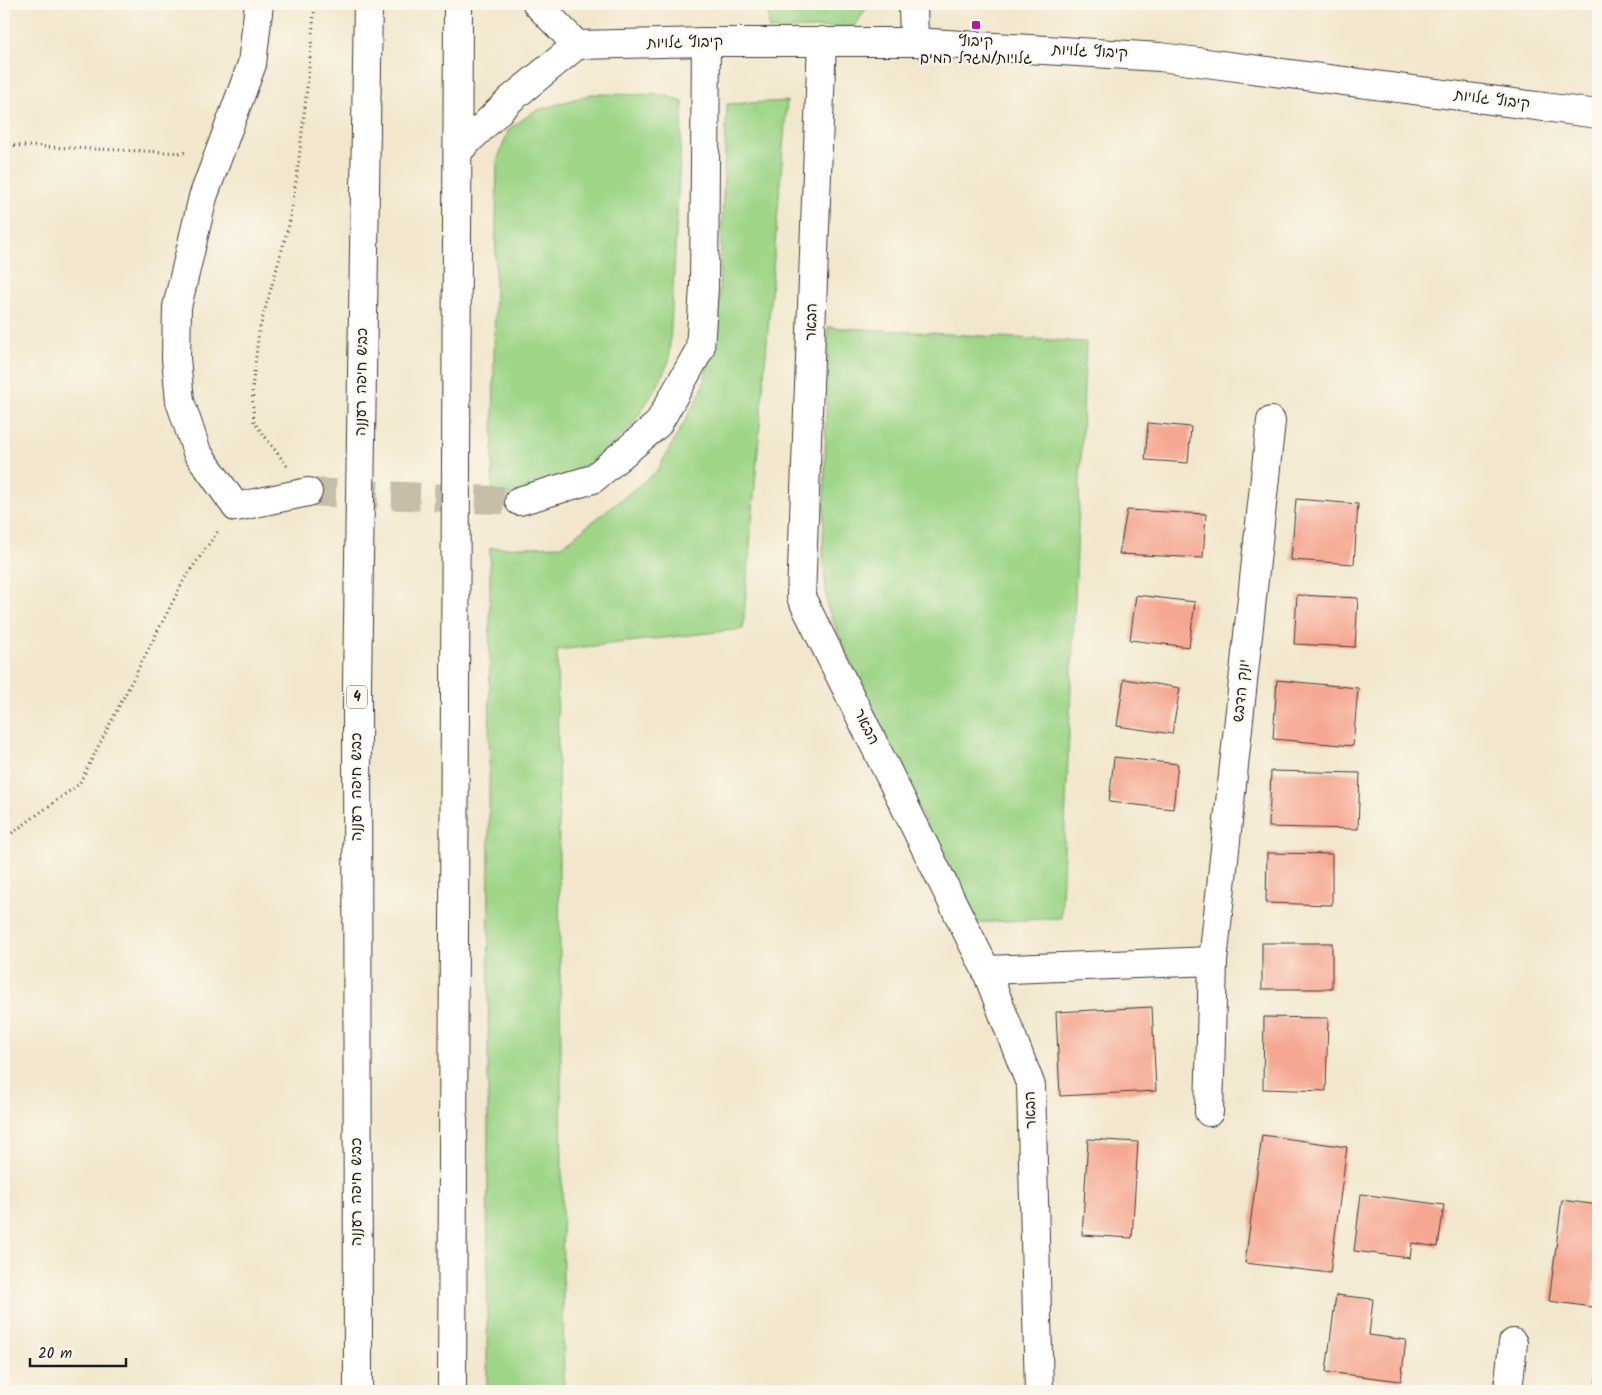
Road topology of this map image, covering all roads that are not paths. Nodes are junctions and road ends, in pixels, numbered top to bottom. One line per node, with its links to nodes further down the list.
1 (259, 4): 13 (main road)
2 (368, 4): 19 (main road, כביש חיפה רעננה / 4)
3 (458, 4): 11 (main road)
4 (537, 4): 9 (main road)
5 (913, 4): 8 (main road)
6 (822, 41): 7 (main road, קיבוץ גלויות); 8 (main road, קיבוץ גלויות); 16 (main road, הבאר)
7 (706, 42): 9 (main road, קיבוץ גלויות); 14 (main road)
8 (914, 42): 10 (main road, קיבוץ גלויות)
9 (577, 45): 11 (main road)
10 (1598, 114)
11 (458, 151): 20 (main road)
12 (1271, 420): 15 (main road, יונק הדבש)
13 (308, 492)
14 (519, 501)
15 (1213, 960): 16 (main road); 17 (main road, יונק הדבש)
16 (986, 970): 21 (main road, הבאר)
17 (1209, 1112)
18 (1513, 1343): 22 (main road)
19 (358, 1391)
20 (452, 1391)
21 (1039, 1391)
22 (1508, 1391)

